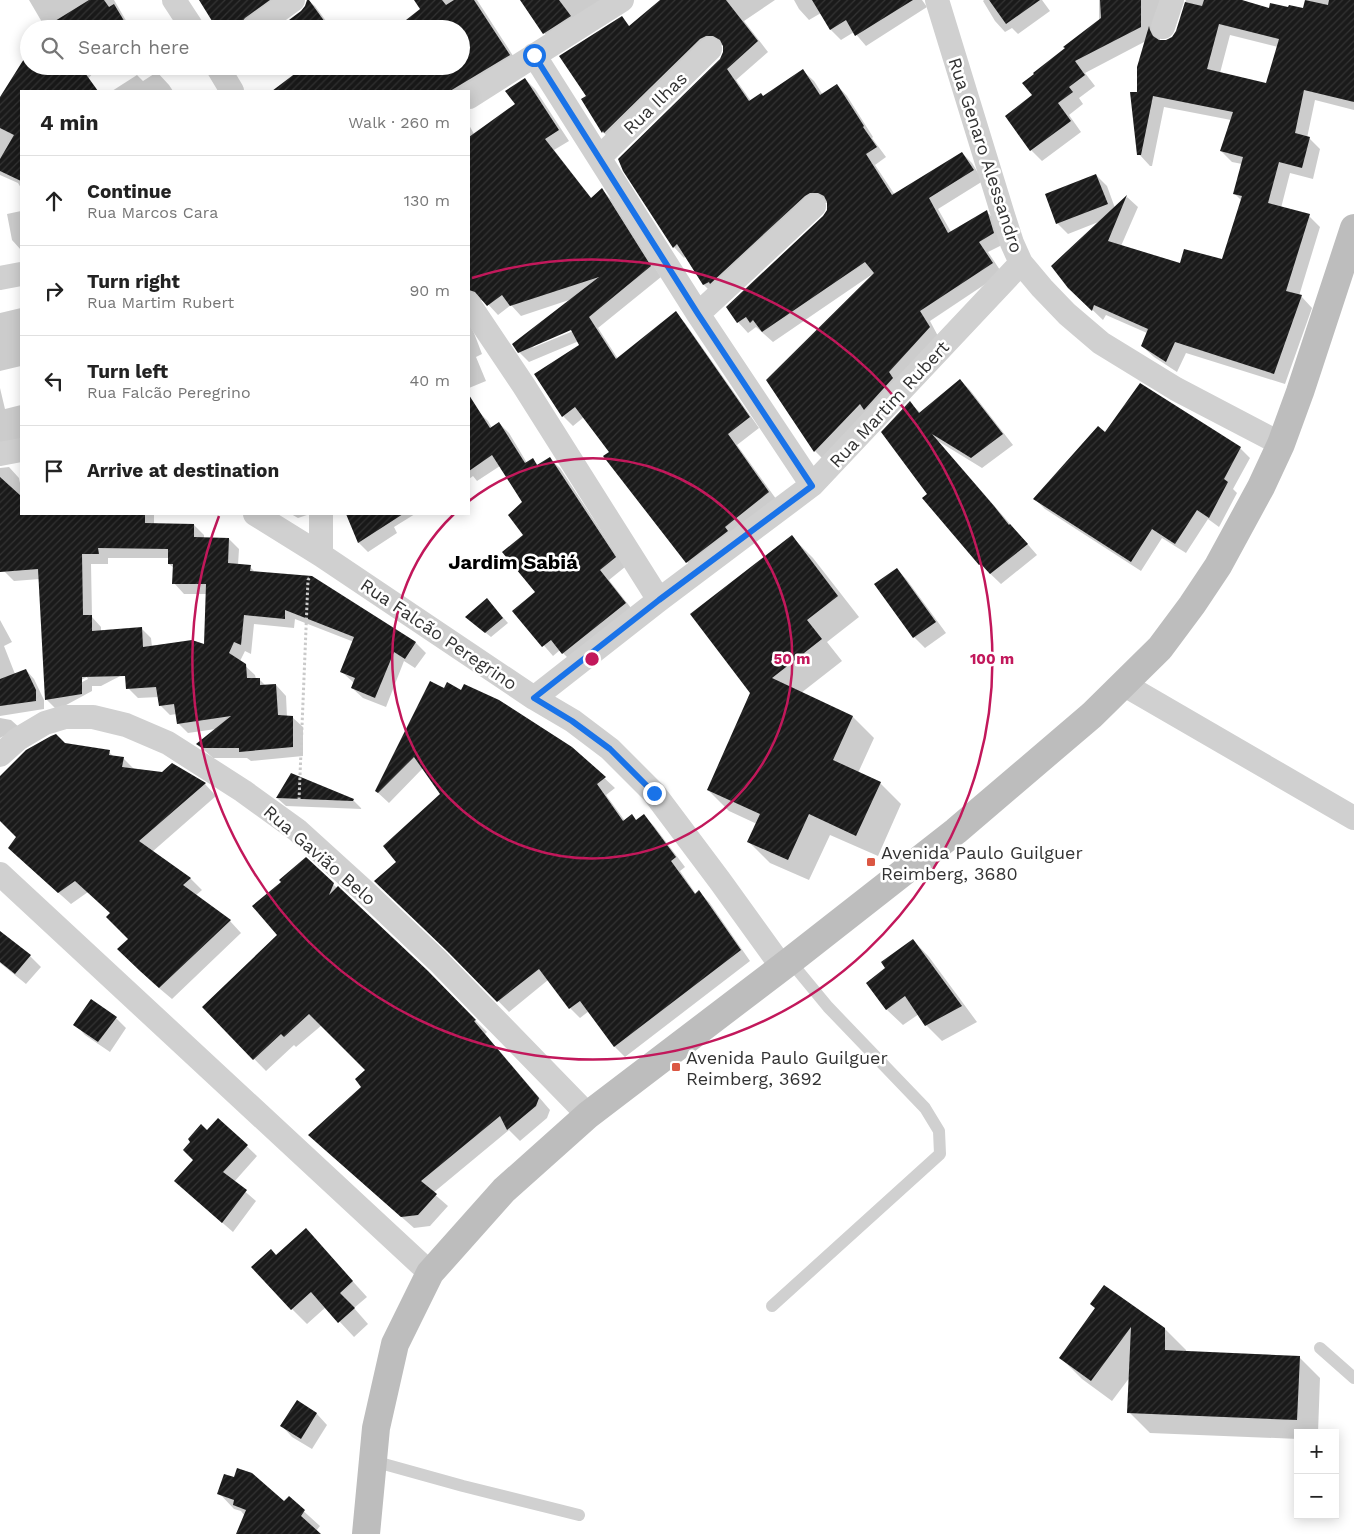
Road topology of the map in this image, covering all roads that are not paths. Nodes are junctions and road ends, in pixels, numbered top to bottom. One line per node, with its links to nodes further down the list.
1 (174, 0): 6 (street)
2 (293, 0): 7 (street)
3 (622, 0): 10 (street)
4 (936, 0): 17 (street, Rua Genaro Alessandro)
5 (1172, 0): 8 (street)
6 (187, 20)
7 (265, 20)
8 (1163, 27)
9 (710, 49): 14 (street, Rua Ilhas)
10 (534, 55): 13 (street); 14 (street)
11 (222, 75): 12 (street)
12 (231, 90)
13 (470, 95)
14 (600, 157): 21 (street)
15 (814, 206): 21 (street)
16 (1354, 228): 22 (main road)
17 (1021, 264): 22 (street, Rua Genaro Alessandro); 25 (street, Rua Martim Rubert)
18 (20, 274): 19 (street)
19 (0, 278)
20 (470, 305): 29 (street)
21 (698, 314): 25 (street)
22 (1281, 444): 30 (main road)
23 (20, 450): 24 (street)
24 (0, 454)
25 (812, 486): 29 (street, Rua Martim Rubert)
26 (257, 515): 28 (street, Rua Falcão Peregrino)
27 (321, 515): 28 (street)
28 (321, 555): 31 (street, Rua Falcão Peregrino)
29 (659, 600): 31 (street, Rua Martim Rubert)
30 (1123, 684): 33 (street); 35 (main road)
31 (534, 698): 35 (street, Rua Falcão Peregrino)
32 (0, 755): 36 (street, Rua Gavião Belo)
33 (1354, 818)
34 (0, 874): 37 (street)
35 (786, 964): 36 (main road); 38 (lane)
36 (588, 1116): 37 (main road)
37 (430, 1273): 41 (main road)
38 (772, 1306)
39 (1320, 1348): 40 (lane)
40 (1354, 1378)
41 (373, 1461): 42 (lane); 43 (main road)
42 (579, 1515)
43 (366, 1534)

